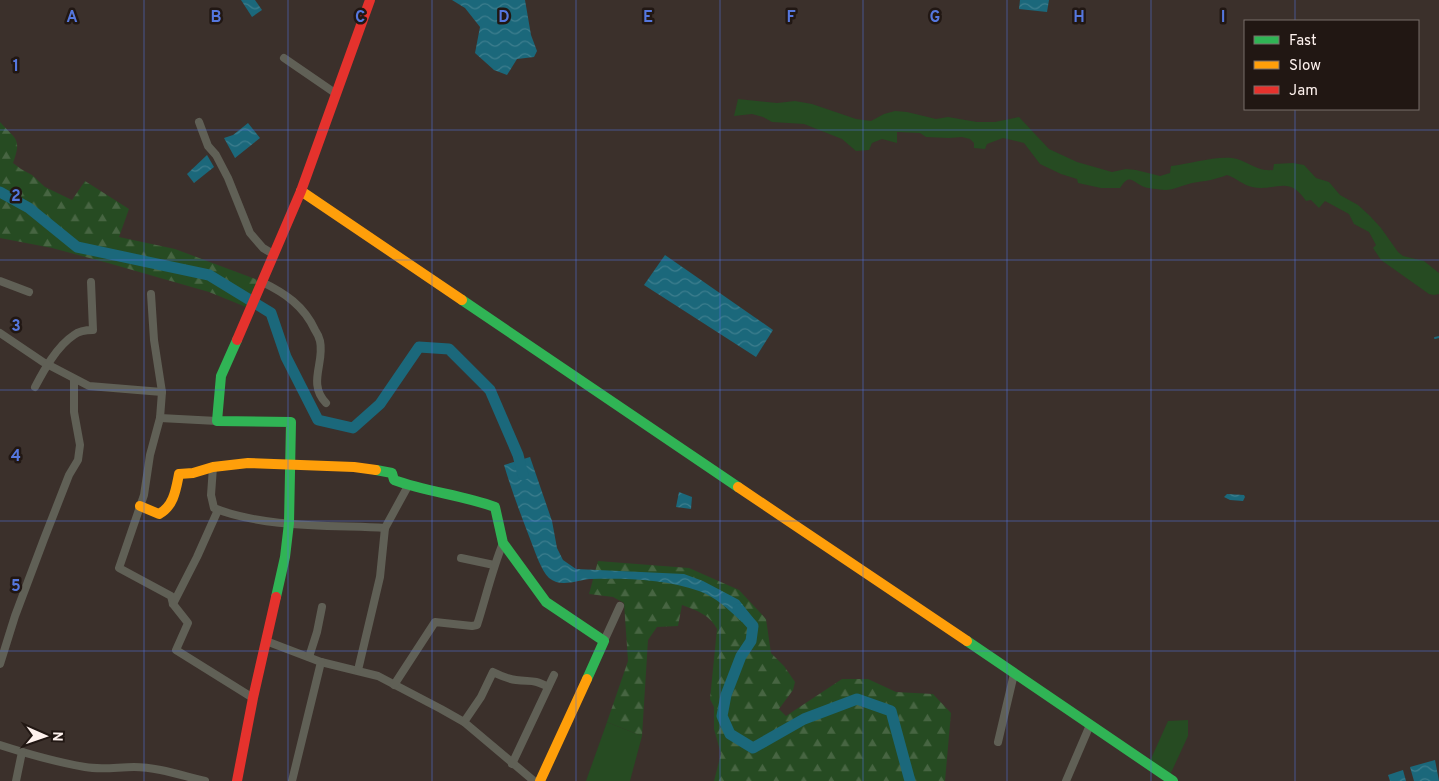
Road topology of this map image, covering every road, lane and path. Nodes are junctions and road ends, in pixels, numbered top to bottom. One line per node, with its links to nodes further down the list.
1 (370, 0): 3 (street)
2 (284, 58): 3 (street)
3 (335, 93): 5 (street)
4 (199, 122): 6 (street)
5 (301, 191): 6 (street); 39 (street)
6 (274, 254): 9 (street)
7 (0, 281): 10 (street)
8 (91, 282): 13 (street)
9 (260, 286): 17 (street); 19 (street)
10 (29, 292)
11 (151, 294): 16 (street)
12 (0, 333): 13 (street)
13 (48, 364): 14 (street); 15 (street)
14 (74, 379): 16 (street); 37 (street)
15 (35, 387)
16 (162, 392): 18 (street)
17 (326, 404)
18 (160, 418): 19 (street); 23 (street)
19 (218, 421): 20 (street)
20 (289, 463): 21 (street); 22 (street); 25 (street)
21 (213, 468): 23 (street); 24 (street)
22 (408, 486): 26 (street); 27 (street)
23 (140, 506): 30 (street)
24 (218, 510): 25 (street); 30 (street)
25 (289, 523): 26 (street); 33 (street)
26 (385, 528): 38 (street)
27 (503, 543): 29 (street); 34 (street)
28 (461, 558): 29 (street)
29 (494, 565): 41 (street)
30 (173, 604): 43 (street)
31 (620, 606): 34 (street)
32 (322, 608): 35 (street)
33 (266, 641): 35 (street); 43 (street)
34 (604, 641): 55 (street)
35 (310, 657): 36 (street)
36 (322, 662): 38 (street); 53 (street)
37 (0, 664)
38 (358, 670): 41 (street)
39 (1014, 674): 45 (street); 46 (street)
40 (554, 675): 42 (street)
41 (394, 685): 44 (street)
42 (548, 687): 44 (street); 49 (street)
43 (253, 698): 52 (street)
44 (464, 722): 49 (street)
45 (1090, 725): 56 (street); 57 (street)
46 (998, 742)
47 (0, 744): 48 (street)
48 (22, 752): 50 (street); 51 (street)
49 (512, 764): 54 (street)
50 (16, 781)
51 (206, 781)
52 (237, 781)
53 (292, 781)
54 (534, 781)
55 (540, 781)
56 (1066, 781)
57 (1173, 781)

